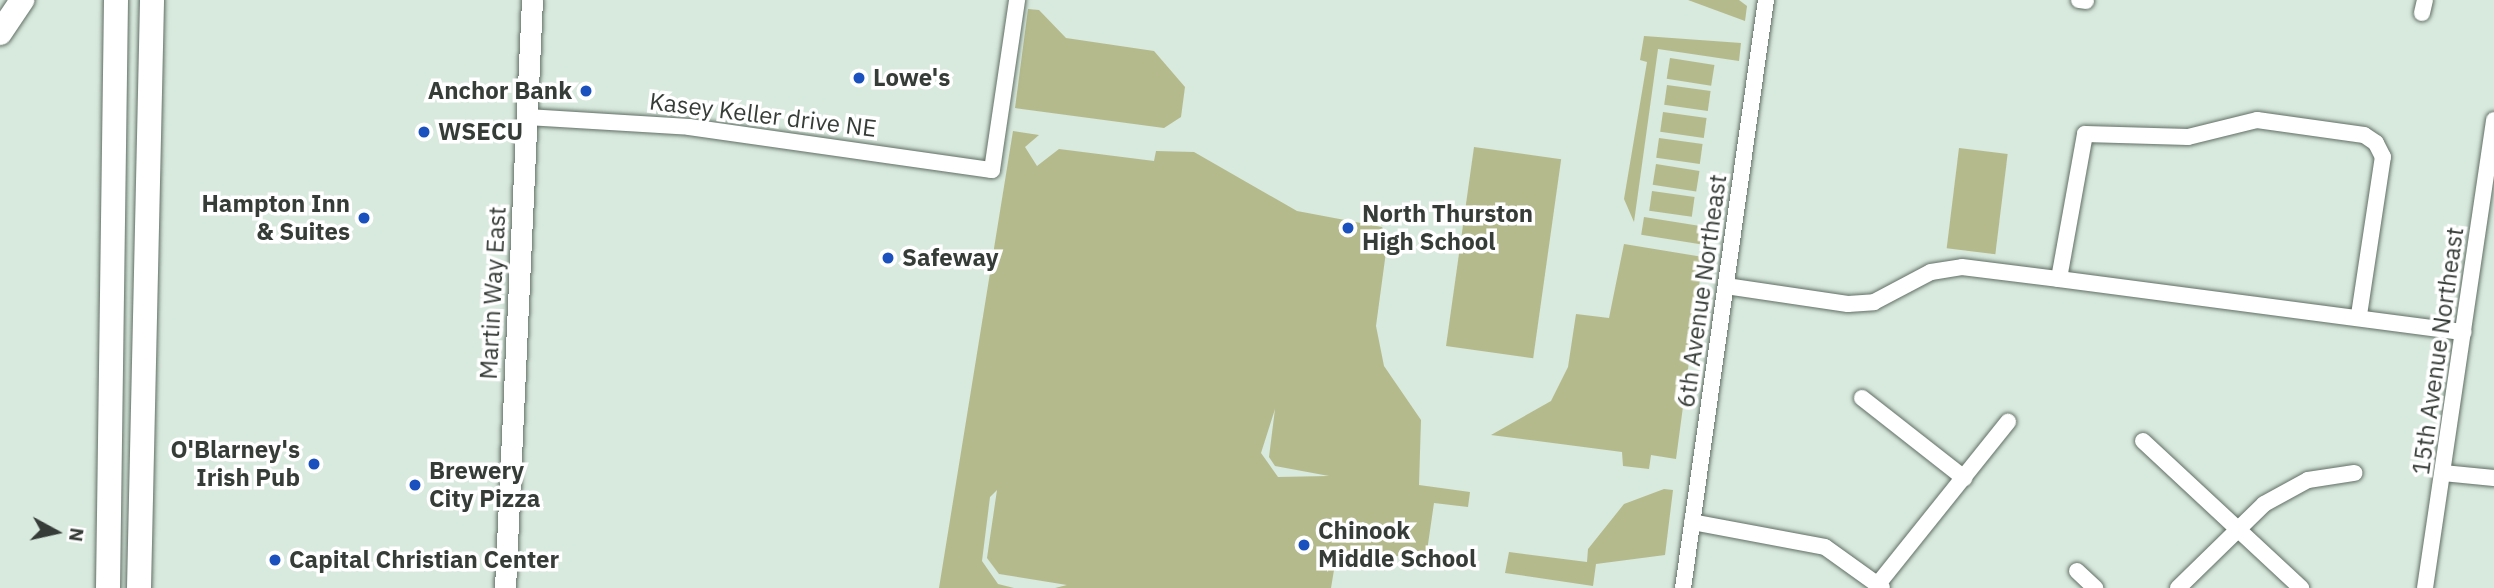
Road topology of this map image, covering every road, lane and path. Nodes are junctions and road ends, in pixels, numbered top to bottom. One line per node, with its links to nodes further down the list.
1 (22, 0): 7 (highway)
2 (116, 0): 26 (highway)
3 (155, 0): 27 (highway)
4 (532, 0): 8 (main road, Martin Way East)
5 (1017, 0): 8 (street, Kasey Keller drive NE)
6 (1766, 0): 12 (street, 6th Avenue Northeast)
7 (0, 33)
8 (527, 117): 28 (main road, Martin Way East)
9 (2494, 120): 10 (street, 15th Avenue Northeast)
10 (2488, 199): 14 (street, 15th Avenue Northeast)
11 (2059, 279): 12 (street); 13 (street); 13 (street)
12 (1726, 286): 22 (street, 6th Avenue Northeast)
13 (2359, 315): 14 (street)
14 (2464, 332): 19 (street, 15th Avenue Northeast)
15 (1862, 398): 20 (street)
16 (2008, 422): 20 (street)
17 (2143, 441): 23 (street)
18 (2354, 473): 23 (street)
19 (2443, 473): 21 (street); 33 (street, 15th Avenue Northeast)
20 (1964, 478): 25 (street)
21 (2494, 478)
22 (1692, 522): 25 (street); 29 (street, 6th Avenue Northeast)
23 (2236, 529): 31 (street); 32 (street)
24 (2077, 571): 30 (street)
25 (1880, 586)
26 (108, 588)
27 (139, 588)
28 (505, 588)
29 (1683, 588)
30 (2095, 588)
31 (2178, 588)
32 (2301, 588)
33 (2425, 588)

